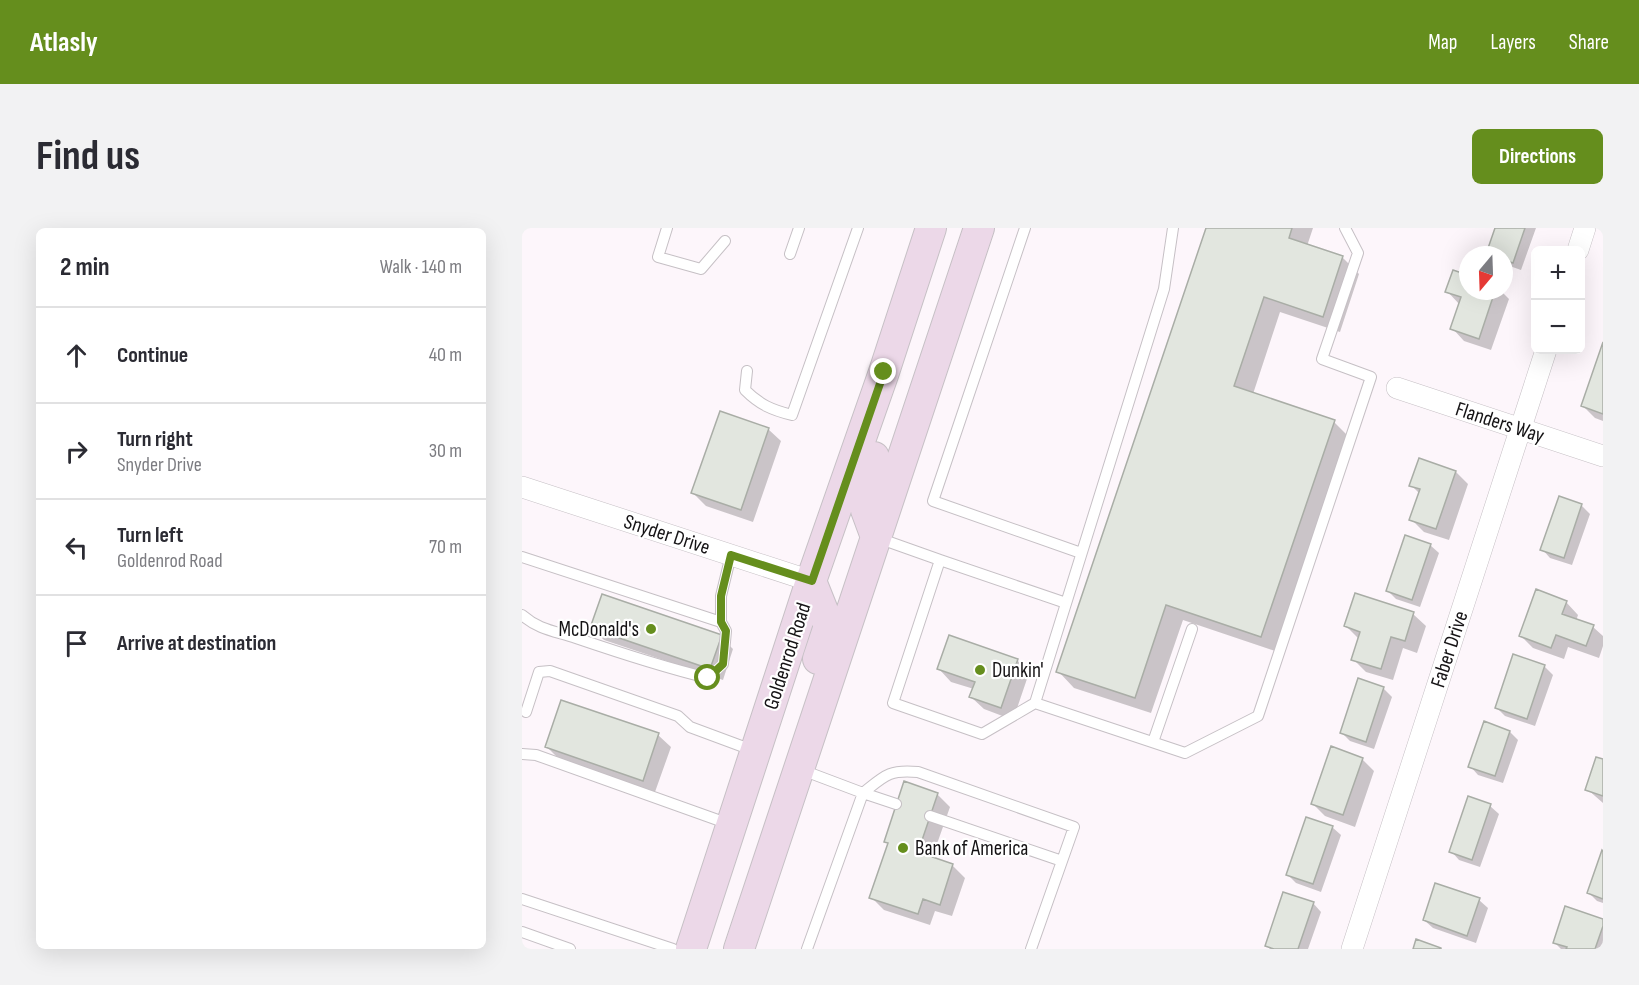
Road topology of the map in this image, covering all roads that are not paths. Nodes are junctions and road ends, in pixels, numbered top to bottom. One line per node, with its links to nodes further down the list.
1 (666, 228): 10 (lane)
2 (799, 228): 12 (lane)
3 (858, 228): 14 (lane)
4 (931, 228): 15 (main road, Goldenrod Road)
5 (979, 228): 20 (main road)
6 (1025, 228): 21 (lane)
7 (1173, 228): 21 (lane)
8 (1345, 228): 33 (lane)
9 (1585, 228): 11 (street)
10 (725, 241)
11 (1579, 246)
12 (790, 254)
13 (1545, 354): 17 (street, Faber Drive)
14 (747, 371)
15 (884, 372): 20 (main road); 25 (main road, Goldenrod Road)
16 (1397, 388): 17 (street, Flanders Way)
17 (1520, 428): 18 (street, Flanders Way); 50 (street, Faber Drive)
18 (1603, 456)
19 (522, 487): 22 (street, Snyder Drive)
20 (876, 537): 24 (lane); 32 (main road)
21 (1081, 553): 26 (lane)
22 (731, 555): 25 (street, Snyder Drive); 28 (lane)
23 (522, 558): 28 (lane)
24 (940, 560): 26 (lane); 30 (lane)
25 (812, 581): 32 (main road); 34 (main road, Goldenrod Road)
26 (1066, 603): 30 (lane)
27 (522, 615): 28 (lane)
28 (721, 622)
29 (1192, 629): 33 (lane)
30 (1035, 703): 33 (lane)
31 (526, 712): 34 (lane)
32 (818, 712): 36 (main road)
33 (1153, 742)
34 (756, 752): 40 (main road, Goldenrod Road)
35 (522, 754): 40 (lane)
36 (799, 769): 37 (lane); 47 (main road)
37 (863, 793): 38 (lane); 41 (lane); 48 (lane)
38 (896, 804)
39 (930, 816): 41 (lane)
40 (731, 825): 46 (main road, Goldenrod Road)
41 (1062, 861): 49 (lane)
42 (522, 899): 45 (lane)
43 (522, 933): 44 (lane)
44 (570, 949)
45 (673, 949)
46 (691, 949)
47 (739, 949)
48 (807, 949)
49 (1031, 949)
50 (1352, 949)

